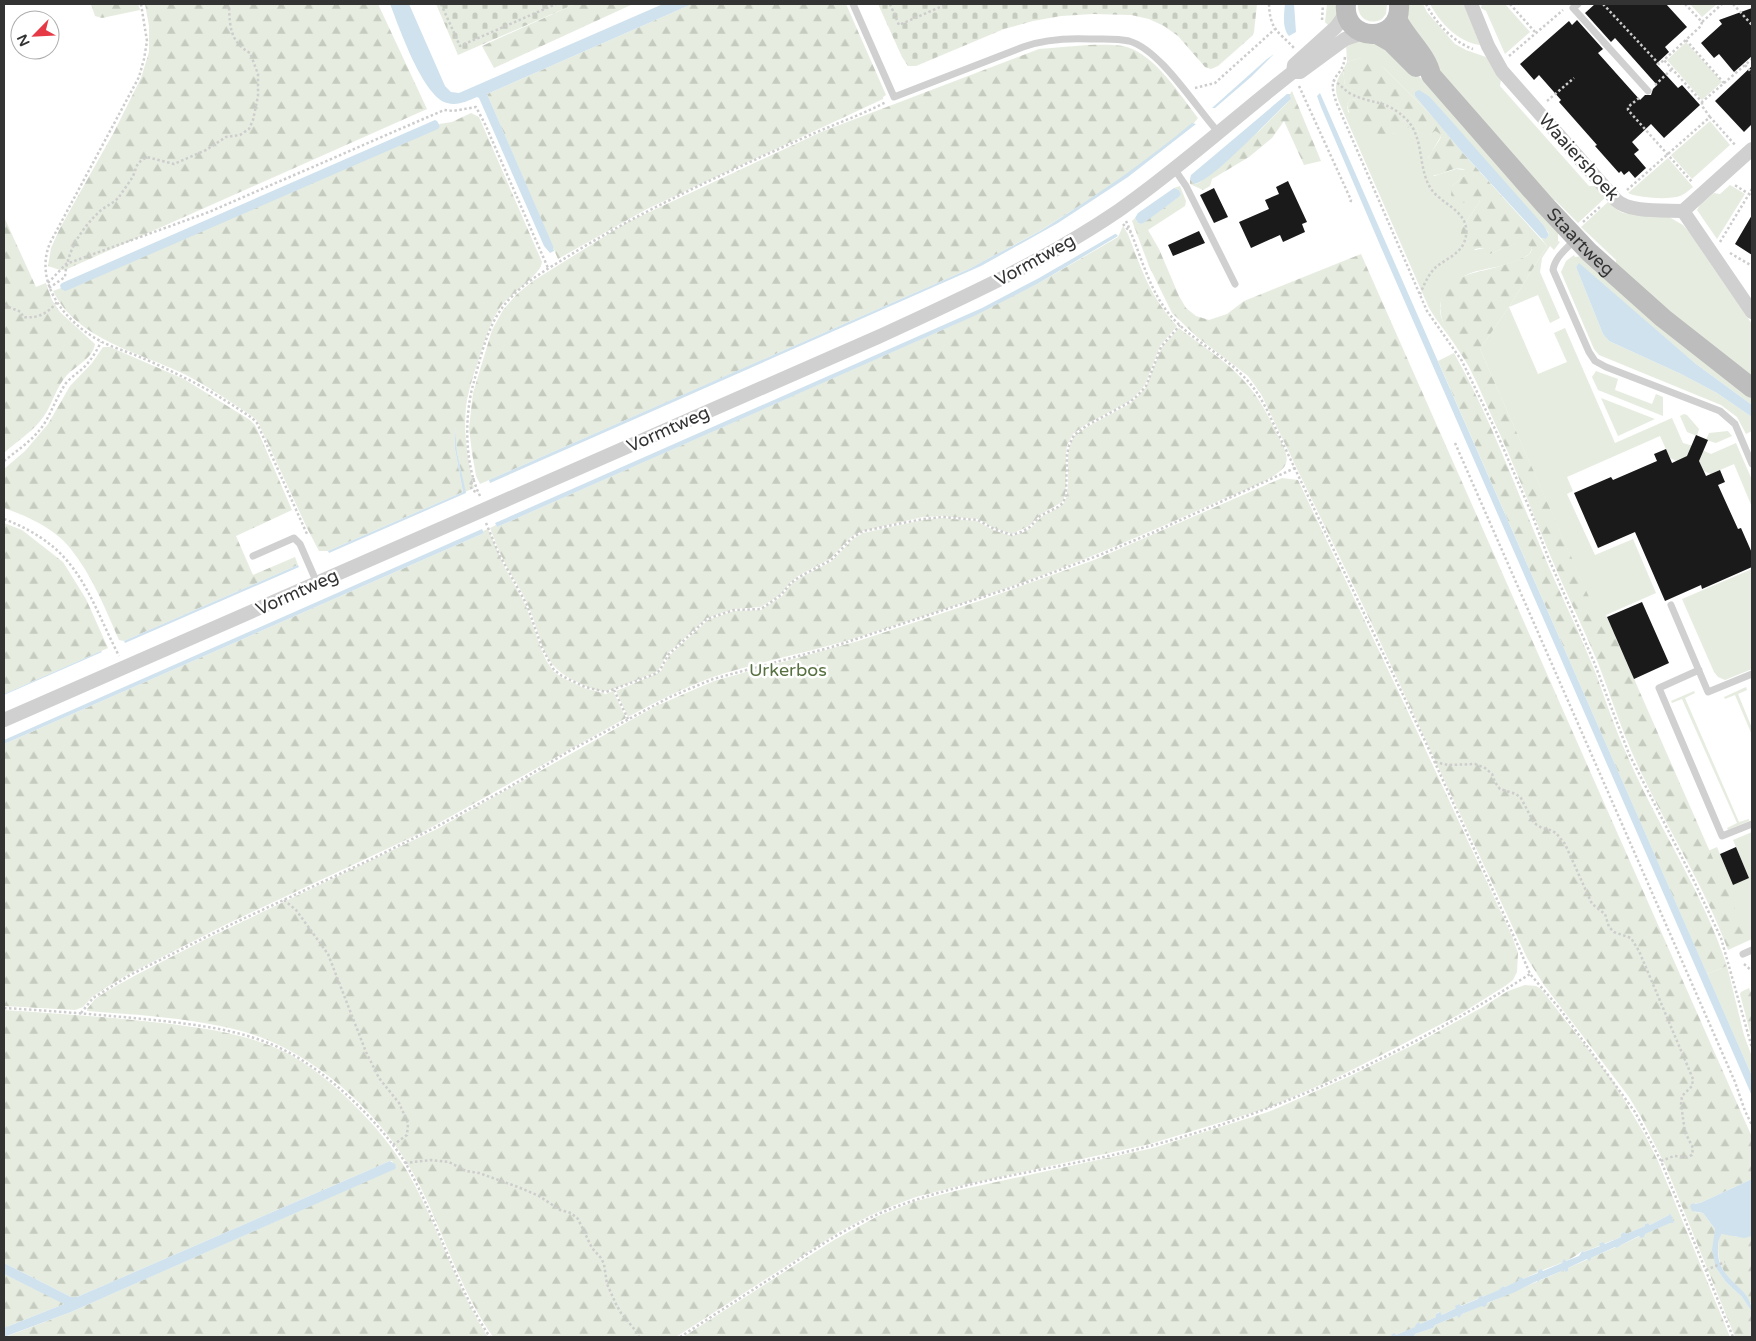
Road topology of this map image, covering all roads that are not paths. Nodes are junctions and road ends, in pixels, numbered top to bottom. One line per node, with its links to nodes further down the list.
1 (853, 4): 10 (lane)
2 (1471, 4): 13 (street, Waaiershoek)
3 (1578, 4): 9 (lane)
4 (1346, 8): 6 (main road, Staartweg); 7 (street, Vormtweg)
5 (1398, 11): 6 (main road); 8 (main road, Staartweg)
6 (1370, 34): 7 (street, Vormtweg); 8 (main road, Staartweg)
7 (1293, 72): 10 (street, Vormtweg)
8 (1431, 75): 14 (main road, Staartweg)
9 (1648, 91)
10 (1219, 133): 12 (street, Vormtweg)
11 (1746, 149): 13 (street)
12 (1175, 170): 15 (lane); 20 (street, Vormtweg)
13 (1683, 211): 16 (street)
14 (1578, 232): 17 (main road, Staartweg); 18 (lane)
15 (1235, 284)
16 (1752, 312)
17 (1752, 388)
18 (1752, 464)
19 (252, 556): 20 (lane)
20 (317, 583): 24 (street, Vormtweg)
21 (1671, 605): 22 (lane)
22 (1699, 670): 23 (lane); 25 (lane)
23 (1752, 674)
24 (4, 720)
25 (1752, 824)
26 (1752, 950): 27 (lane)
27 (1742, 958)

